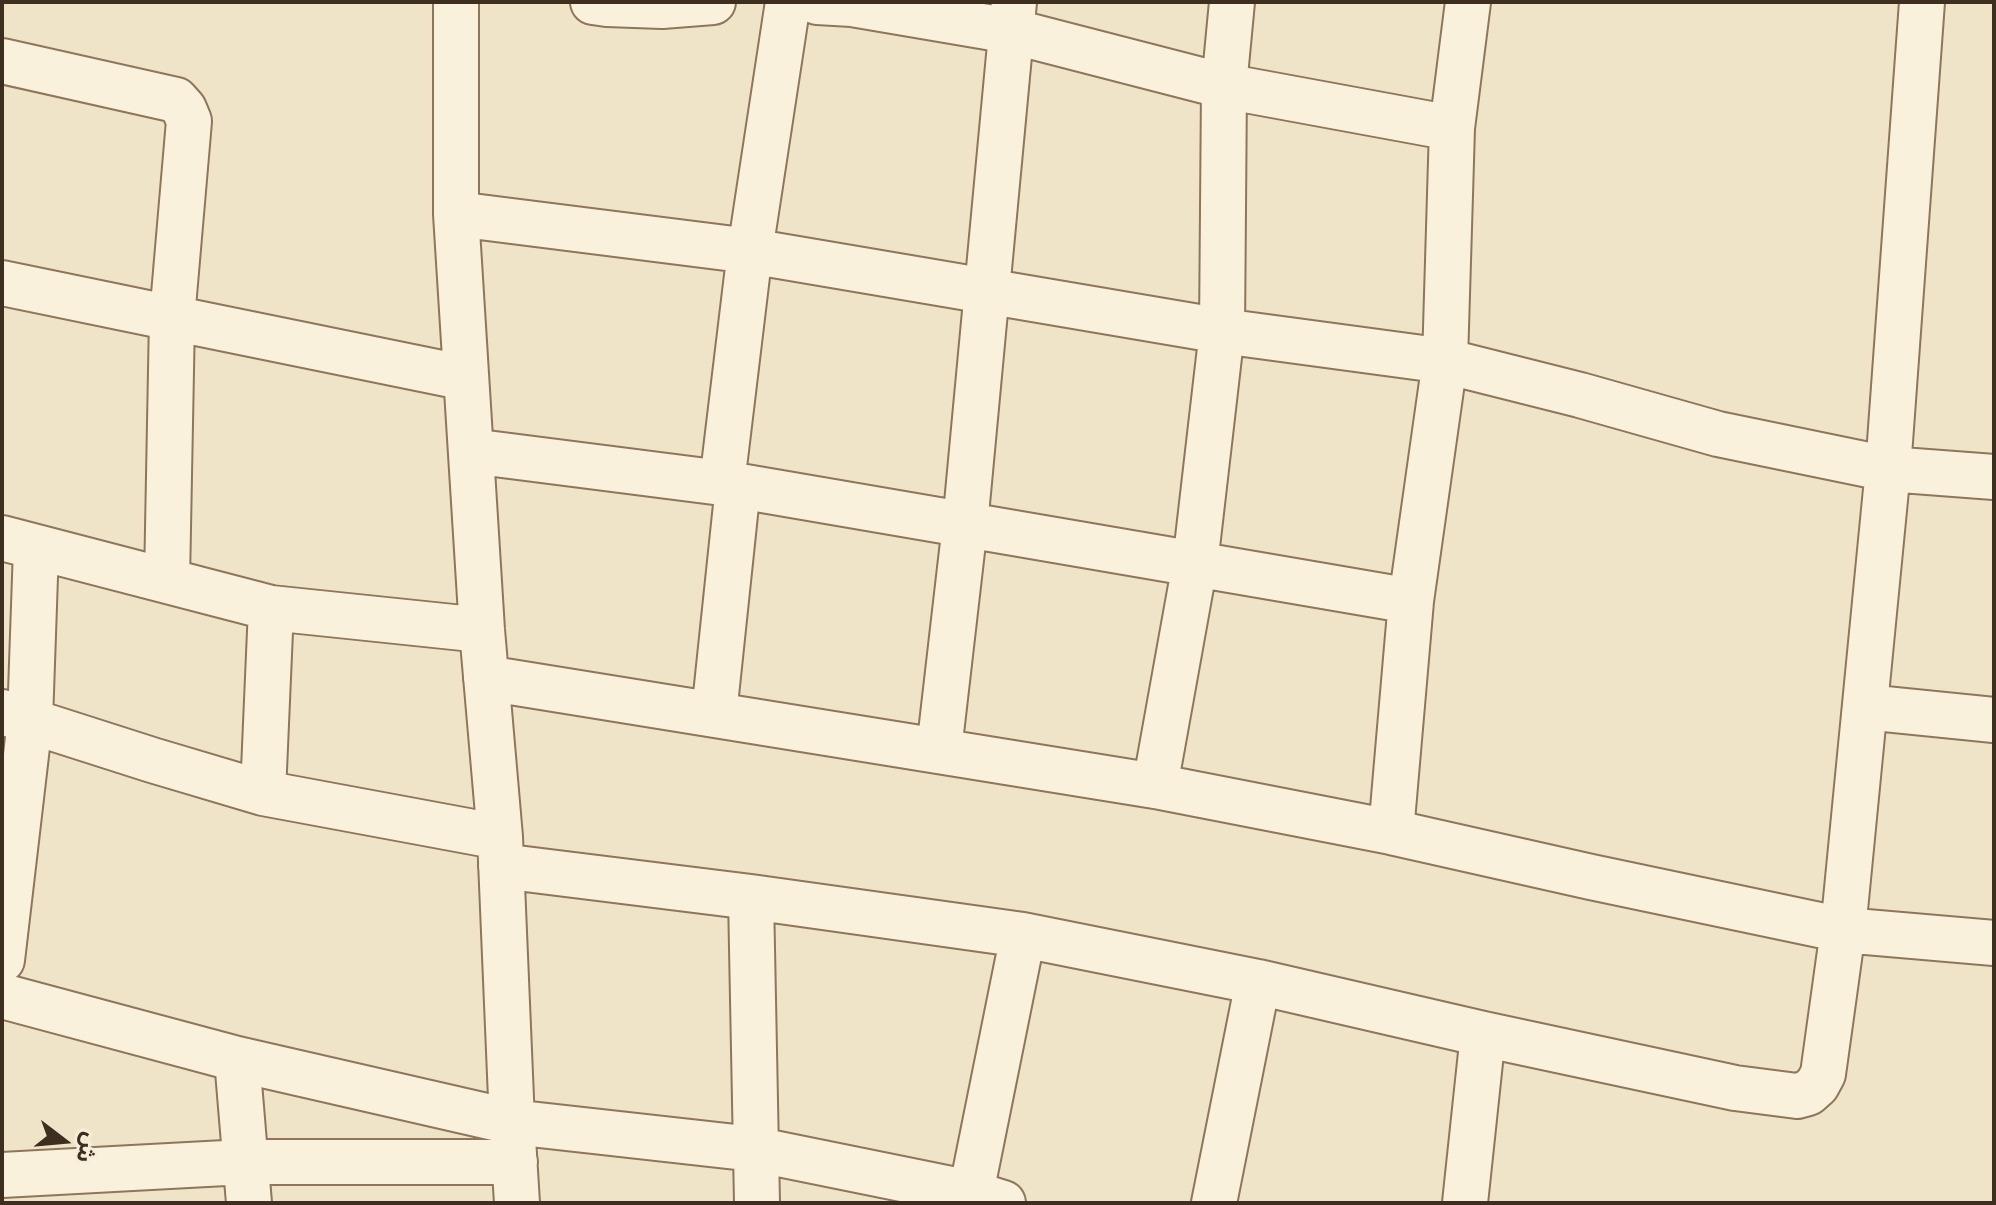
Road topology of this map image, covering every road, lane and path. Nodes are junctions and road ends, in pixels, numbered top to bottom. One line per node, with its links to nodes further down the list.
1 (456, 2): 13 (street)
2 (593, 2): 3 (street)
3 (713, 2)
4 (788, 2): 14 (street)
5 (817, 2): 9 (street)
6 (1232, 2): 11 (street)
7 (1468, 2): 12 (street)
8 (1922, 2): 22 (street)
9 (1013, 16): 11 (street); 16 (street)
10 (2, 61): 17 (street)
11 (1224, 86): 12 (street); 18 (street)
12 (1452, 128): 19 (street)
13 (456, 214): 14 (street); 20 (street)
14 (750, 251): 16 (street); 24 (street)
15 (2, 283): 17 (street)
16 (988, 291): 18 (street); 25 (street)
17 (172, 318): 20 (street); 28 (street)
18 (1222, 331): 19 (street); 27 (street)
19 (1445, 361): 22 (street); 29 (street)
20 (466, 378): 21 (street)
21 (471, 451): 24 (street); 31 (street)
22 (1888, 469): 23 (street); 33 (street)
23 (1994, 477)
24 (730, 485): 25 (street); 34 (street)
25 (965, 525): 27 (street); 37 (street)
26 (19, 543): 28 (street); 35 (street)
27 (1195, 564): 29 (street); 38 (street)
28 (167, 581): 30 (street)
29 (1411, 601): 40 (street)
30 (271, 608): 31 (street); 39 (street)
31 (482, 630): 32 (street)
32 (486, 678): 34 (street); 41 (street)
33 (1865, 707): 36 (street); 43 (street)
34 (714, 714): 37 (street)
35 (16, 717): 39 (street); 46 (street)
36 (1994, 720)
37 (939, 750): 38 (street)
38 (1155, 786): 40 (street)
39 (263, 793): 41 (street)
40 (1391, 832): 43 (street)
41 (500, 851): 42 (street); 52 (street)
42 (751, 897): 44 (street); 51 (street)
43 (1843, 930): 45 (street); 49 (street)
44 (1023, 935): 47 (street); 55 (street)
45 (1994, 943)
46 (2, 960)
47 (1258, 982): 49 (street); 57 (street)
48 (2, 996): 50 (street)
49 (1483, 1034): 58 (street)
50 (237, 1059): 52 (street); 54 (street)
51 (754, 1149): 52 (street); 55 (street); 56 (street)
52 (514, 1162): 54 (street)
53 (2, 1175): 54 (street)
54 (246, 1182)
55 (994, 1200)
56 (757, 1203)
57 (1214, 1203)
58 (1465, 1203)

